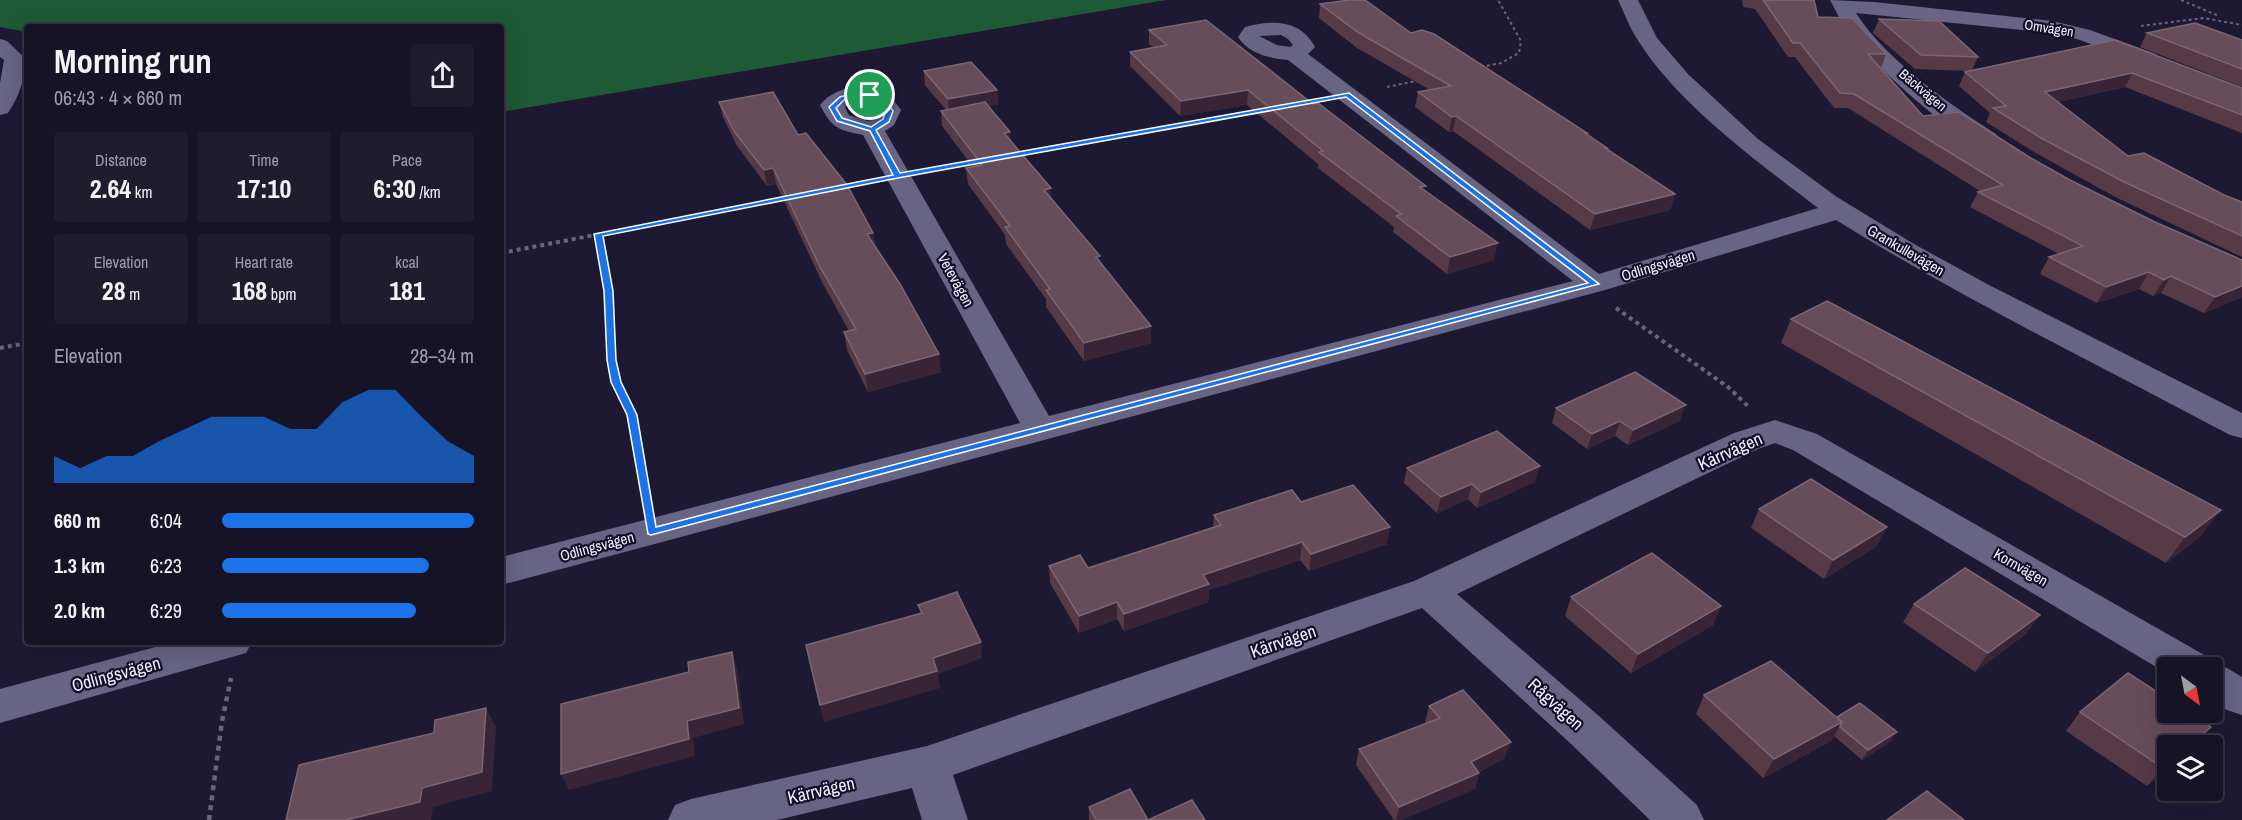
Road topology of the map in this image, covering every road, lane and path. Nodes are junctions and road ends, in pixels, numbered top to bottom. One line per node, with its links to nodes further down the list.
1 (1498, 0): 10 (path)
2 (1628, 0): 23 (street, Grankullevägen)
3 (2181, 0): 5 (path)
4 (1842, 4): 7 (street, Omvägen); 17 (street, Bäckvägen)
5 (2221, 17): 6 (path); 7 (path)
6 (2242, 25)
7 (2084, 34): 11 (street, Omvägen)
8 (0, 45): 14 (street)
9 (1294, 54): 13 (street)
10 (1481, 67)
11 (2171, 68)
12 (1428, 79): 13 (path)
13 (1347, 95): 26 (street)
14 (0, 108)
15 (1266, 109): 18 (path)
16 (872, 129): 20 (street, Vetevägen)
17 (2005, 150)
18 (1012, 155)
19 (978, 161): 20 (path)
20 (898, 176): 21 (path); 30 (street, Vetevägen)
21 (840, 187)
22 (794, 196): 24 (path)
23 (1840, 210): 26 (street, Odlingsvägen); 29 (street, Grankullevägen)
24 (598, 234): 25 (path); 33 (path)
25 (504, 252)
26 (1583, 287): 30 (street, Odlingsvägen); 31 (path)
27 (24, 344): 28 (path)
28 (0, 348)
29 (2242, 427)
30 (1040, 430): 33 (street, Odlingsvägen)
31 (1775, 431): 32 (street, Kärrvägen); 35 (street, Kärrvägen)
32 (1850, 467): 36 (street, Kornvägen)
33 (651, 532): 34 (street, Odlingsvägen)
34 (504, 570)
35 (1428, 591): 41 (street, Kärrvägen); 45 (street, Rågvägen)
36 (2172, 657)
37 (231, 659): 40 (street, Odlingsvägen); 42 (path)
38 (2223, 687): 39 (street)
39 (2242, 698)
40 (0, 706)
41 (927, 765): 43 (street, Kärrvägen); 44 (street)
42 (209, 820)
43 (691, 820)
44 (945, 820)
45 (1681, 820)

